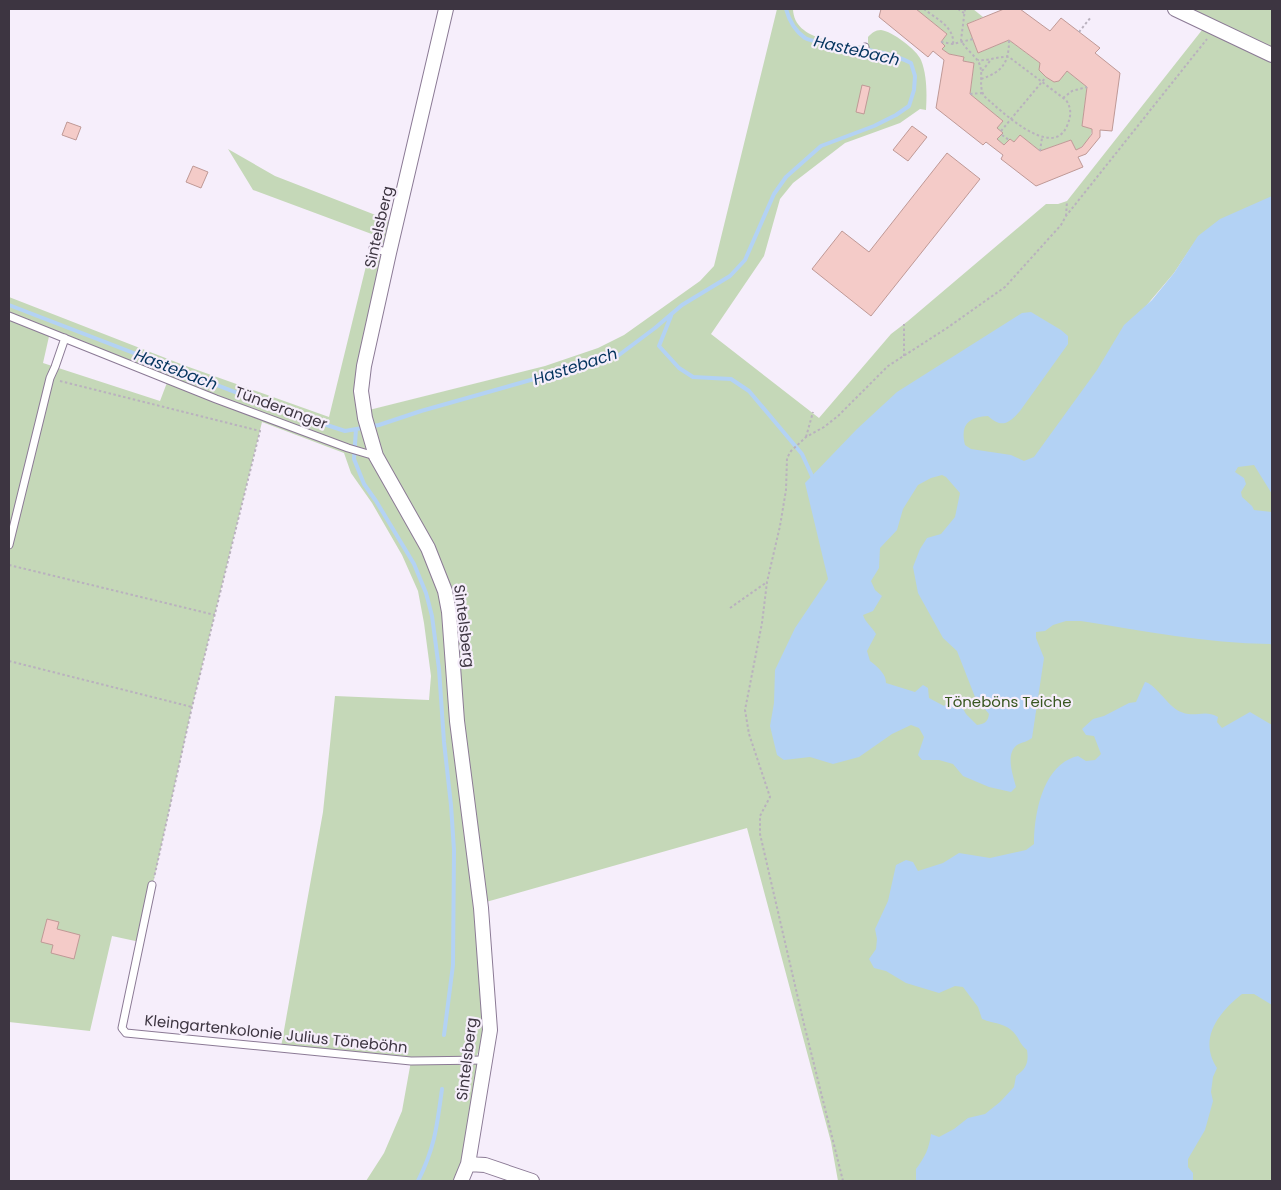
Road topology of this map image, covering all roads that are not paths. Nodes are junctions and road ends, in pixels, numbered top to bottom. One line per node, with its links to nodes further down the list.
1 (446, 9): 5 (street, Sintelsberg)
2 (1176, 9): 3 (street)
3 (1272, 55)
4 (373, 248): 5 (lane)
5 (389, 253): 8 (street, Sintelsberg)
6 (9, 316): 7 (lane, Tünderanger)
7 (65, 338): 8 (lane, Tünderanger); 9 (lane)
8 (376, 456): 11 (street, Sintelsberg)
9 (9, 544)
10 (152, 885): 11 (lane, Kleingartenkolonie Julius Töneböhn)
11 (486, 1060): 12 (street, Sintelsberg)
12 (468, 1164): 13 (street, Sintelsberg); 14 (street)
13 (461, 1181)
14 (532, 1181)

